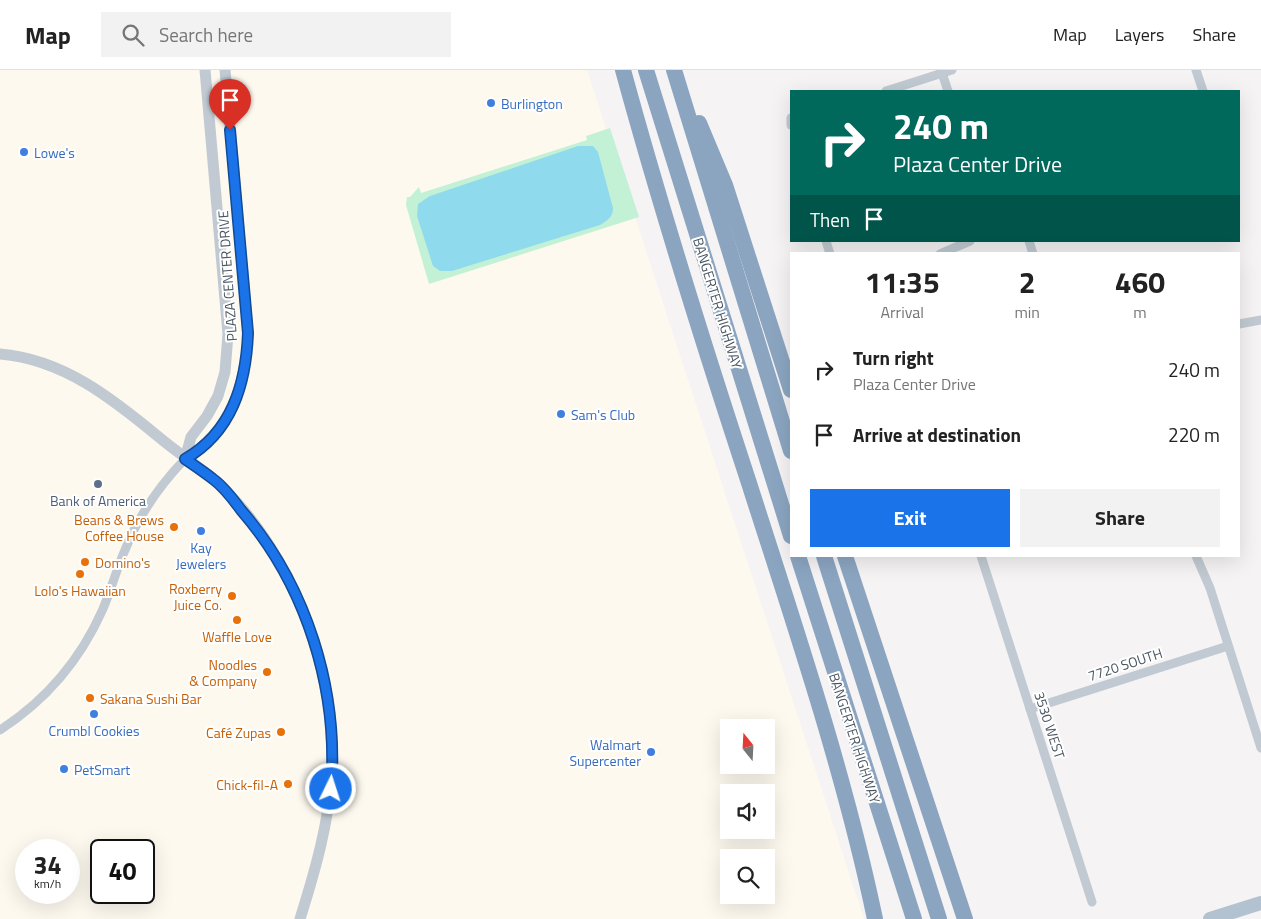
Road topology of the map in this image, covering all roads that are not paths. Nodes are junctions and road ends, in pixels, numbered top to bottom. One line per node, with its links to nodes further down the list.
1 (205, 70): 20 (street, PLAZA CENTER DRIVE)
2 (225, 70): 20 (street, PLAZA CENTER DRIVE)
3 (623, 70): 31 (highway)
4 (646, 70): 21 (highway, BANGERTER HIGHWAY)
5 (674, 70): 19 (highway, BANGERTER HIGHWAY)
6 (678, 70): 18 (highway)
7 (952, 70): 9 (street)
8 (1196, 70): 12 (street)
9 (941, 72): 10 (street); 11 (street)
10 (889, 90)
11 (948, 90)
12 (1203, 90)
13 (968, 242): 14 (street)
14 (945, 252)
15 (1261, 320): 16 (street)
16 (1240, 324)
17 (0, 354): 20 (street)
18 (790, 387)
19 (790, 448)
20 (185, 459): 29 (street, PLAZA CENTER DRIVE); 34 (street)
21 (790, 533)
22 (798, 557): 37 (highway, BANGERTER HIGHWAY)
23 (824, 557): 38 (highway, BANGERTER HIGHWAY)
24 (846, 557): 39 (highway)
25 (982, 557): 28 (street, 3530 WEST)
26 (1196, 557): 27 (street)
27 (1228, 646): 28 (street, 7720 SOUTH); 30 (street)
28 (1030, 709): 32 (street, 3530 WEST)
29 (0, 730)
30 (1261, 748)
31 (862, 857): 35 (highway); 36 (highway)
32 (1092, 902)
33 (1261, 903): 40 (main road)
34 (300, 919)
35 (875, 919)
36 (886, 919)
37 (914, 919)
38 (939, 919)
39 (965, 919)
40 (1210, 919)

